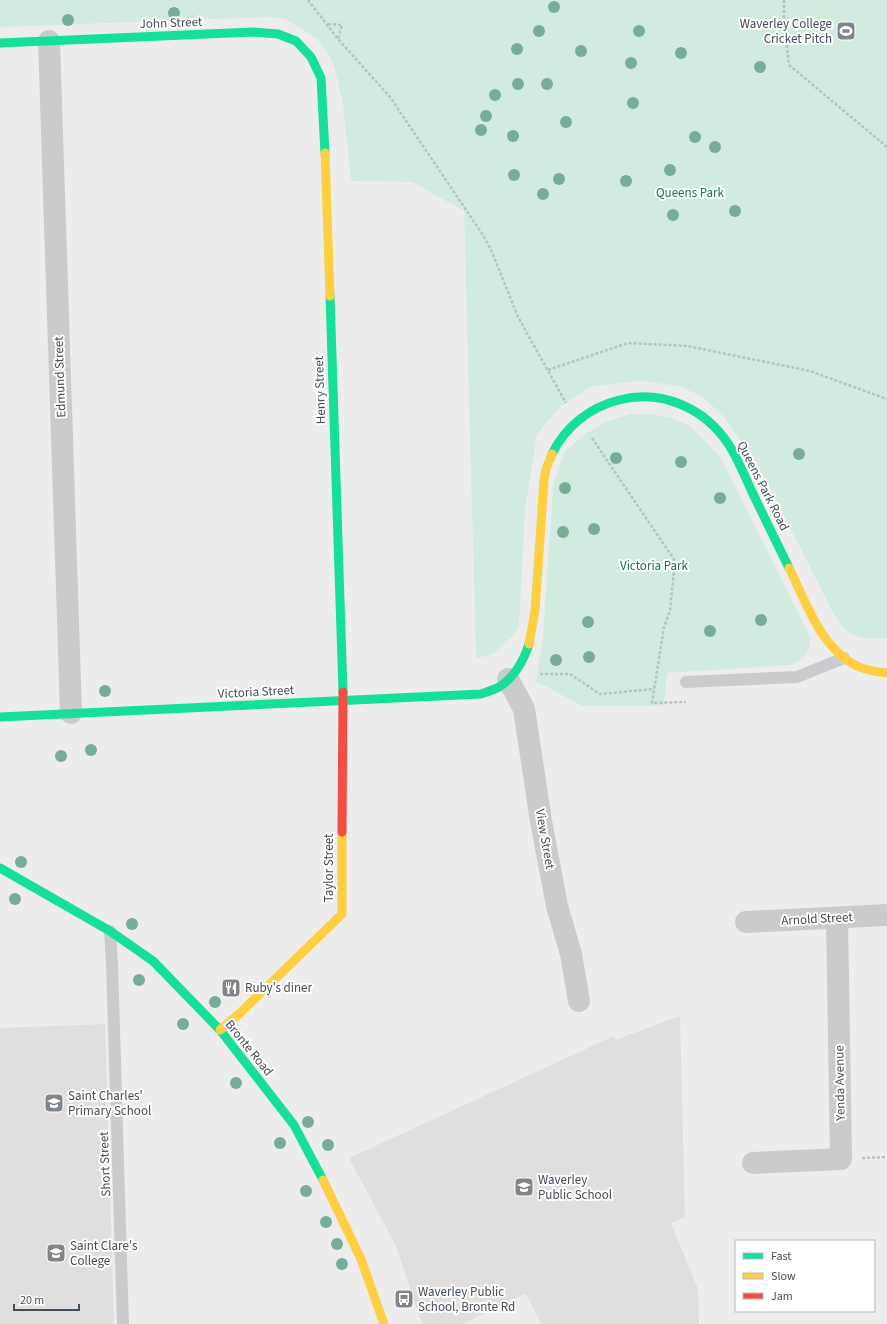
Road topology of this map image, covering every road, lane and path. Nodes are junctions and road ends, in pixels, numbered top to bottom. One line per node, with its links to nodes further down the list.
1 (308, 0): 3 (path)
2 (784, 0): 8 (path)
3 (328, 24): 4 (path); 4 (path)
4 (338, 39): 9 (path)
5 (49, 41): 6 (street, John Street); 7 (street, John Street); 20 (street, Edmund Street)
6 (0, 43)
7 (320, 78): 18 (street, Henry Street)
8 (887, 147)
9 (548, 370): 10 (path); 11 (path)
10 (887, 399)
11 (576, 420): 12 (street, Queens Park Road); 15 (street, Queens Park Road); 17 (path)
12 (844, 658): 13 (street, Queens Park Road); 16 (lane)
13 (887, 673)
14 (542, 674): 17 (path)
15 (508, 679): 18 (street, Victoria Street); 27 (street, View Street)
16 (686, 682)
17 (654, 689): 19 (path)
18 (343, 700): 20 (street, Victoria Street); 28 (street, Taylor Street)
19 (686, 702)
20 (71, 713): 21 (street, Victoria Street)
21 (0, 717)
22 (0, 868): 26 (street, Bronte Road)
23 (887, 915): 24 (street, Arnold Street)
24 (837, 918): 25 (street, Arnold Street); 29 (street, Yenda Avenue)
25 (746, 922)
26 (110, 931): 28 (street, Bronte Road); 30 (lane, Short Street)
27 (579, 1000)
28 (220, 1030): 31 (street, Bronte Road)
29 (753, 1163)
30 (124, 1324)
31 (384, 1324)

